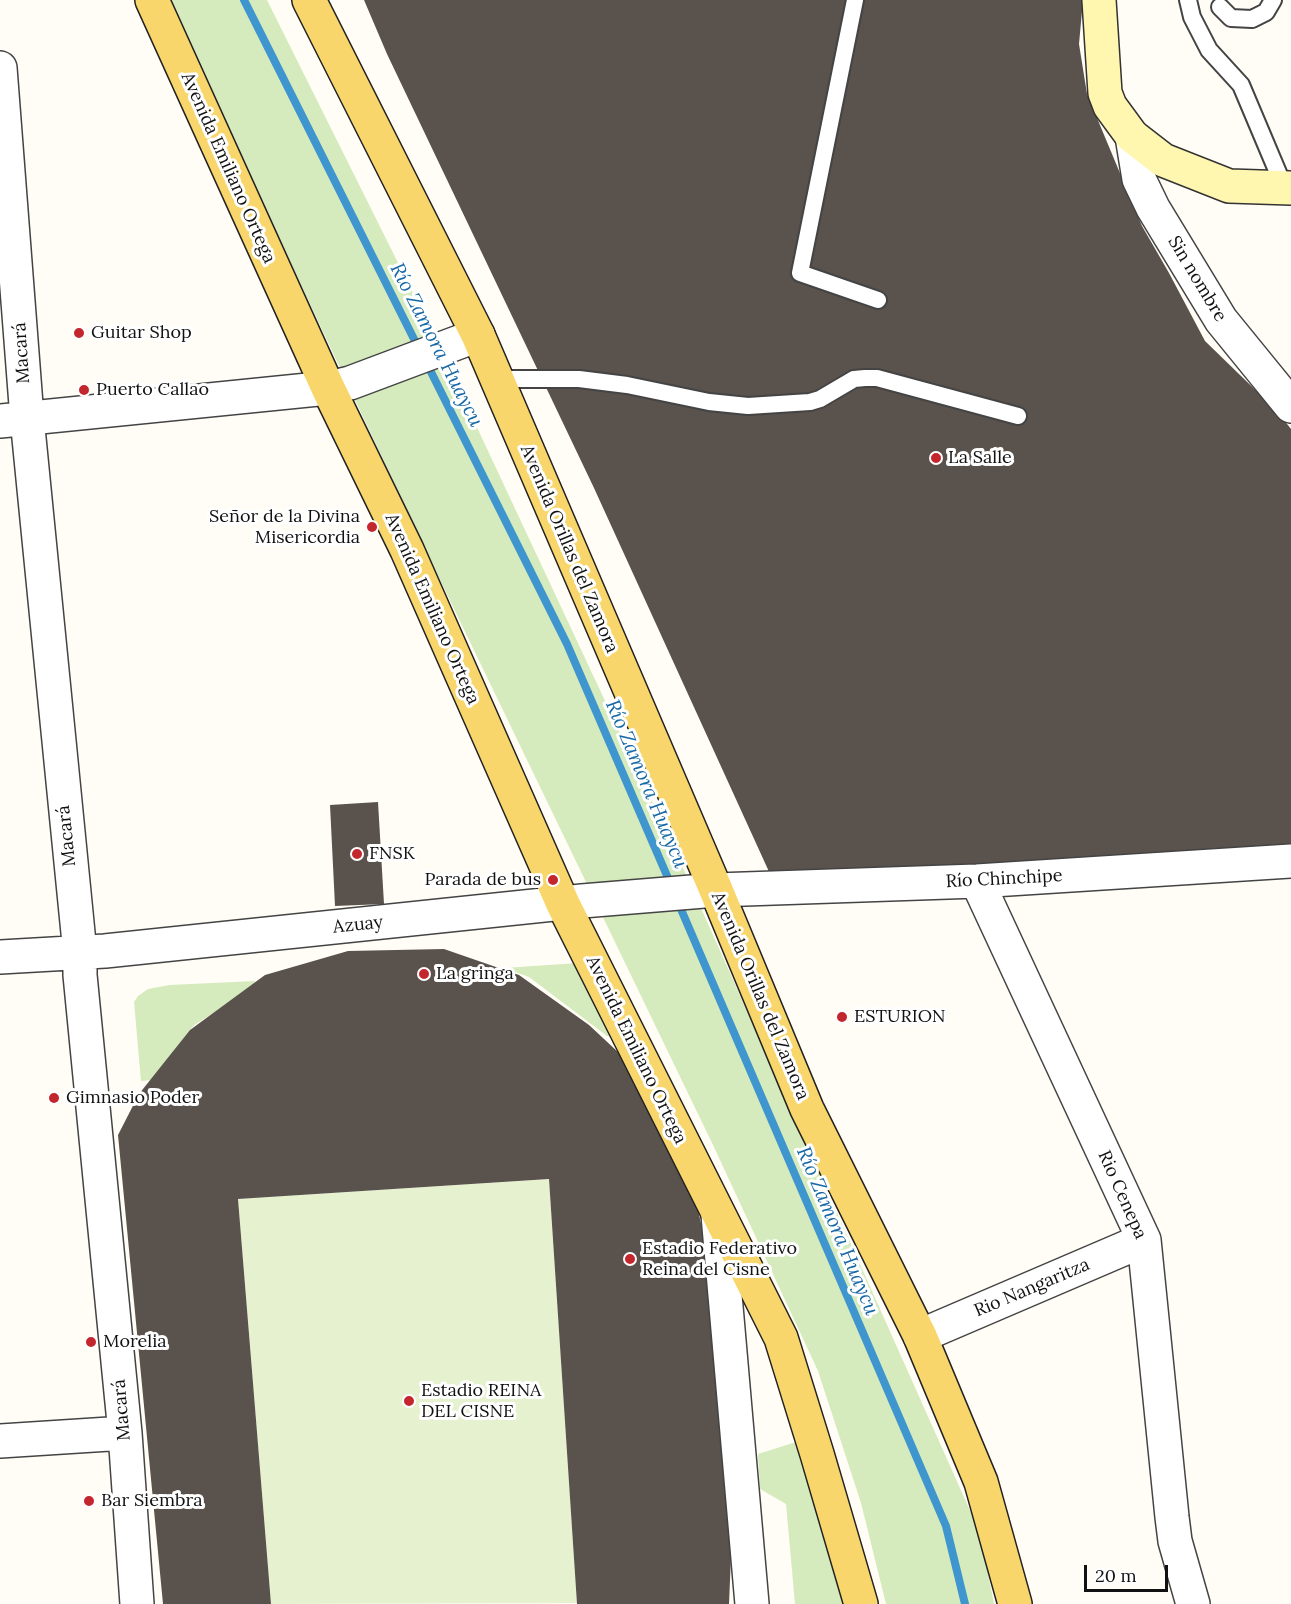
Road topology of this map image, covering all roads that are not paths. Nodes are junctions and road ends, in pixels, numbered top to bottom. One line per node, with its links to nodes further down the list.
1 (152, 0): 14 (main road, Avenida Emiliano Ortega)
2 (309, 0): 12 (main road, Avenida Orillas del Zamora)
3 (855, 0): 11 (lane)
4 (1099, 0): 9 (main road)
5 (1188, 0): 10 (lane)
6 (1273, 0): 7 (lane)
7 (1220, 7)
8 (0, 68): 17 (street, Macará)
9 (1132, 136): 10 (main road); 15 (street, Sin nombre)
10 (1287, 188)
11 (878, 300)
12 (467, 339): 13 (main road, Avenida Orillas del Zamora); 14 (street)
13 (496, 379): 16 (lane); 20 (main road, Avenida Orillas del Zamora)
14 (339, 385): 17 (street); 21 (main road, Avenida Emiliano Ortega)
15 (1291, 406)
16 (1018, 416)
17 (14, 420): 22 (street, Macará)
18 (1291, 861): 19 (street, Río Chinchipe)
19 (977, 881): 20 (street, Río Chinchipe); 25 (street, Rio Cenepa)
20 (701, 891): 21 (street, Azuay); 26 (main road, Avenida Orillas del Zamora)
21 (573, 902): 22 (street, Azuay); 24 (main road, Avenida Emiliano Ortega)
22 (80, 953): 23 (street, Azuay); 27 (street, Macará)
23 (0, 957)
24 (718, 1215): 30 (street, Avenida Emiliano Ortega); 31 (main road, Avenida Emiliano Ortega)
25 (1144, 1240): 26 (street, Rio Nangaritza); 33 (street, Rio Cenepa)
26 (920, 1336): 32 (main road, Avenida Orillas del Zamora)
27 (124, 1433): 28 (street); 29 (street, Macará)
28 (0, 1440)
29 (137, 1604)
30 (752, 1604)
31 (861, 1604)
32 (1015, 1604)
33 (1194, 1604)

